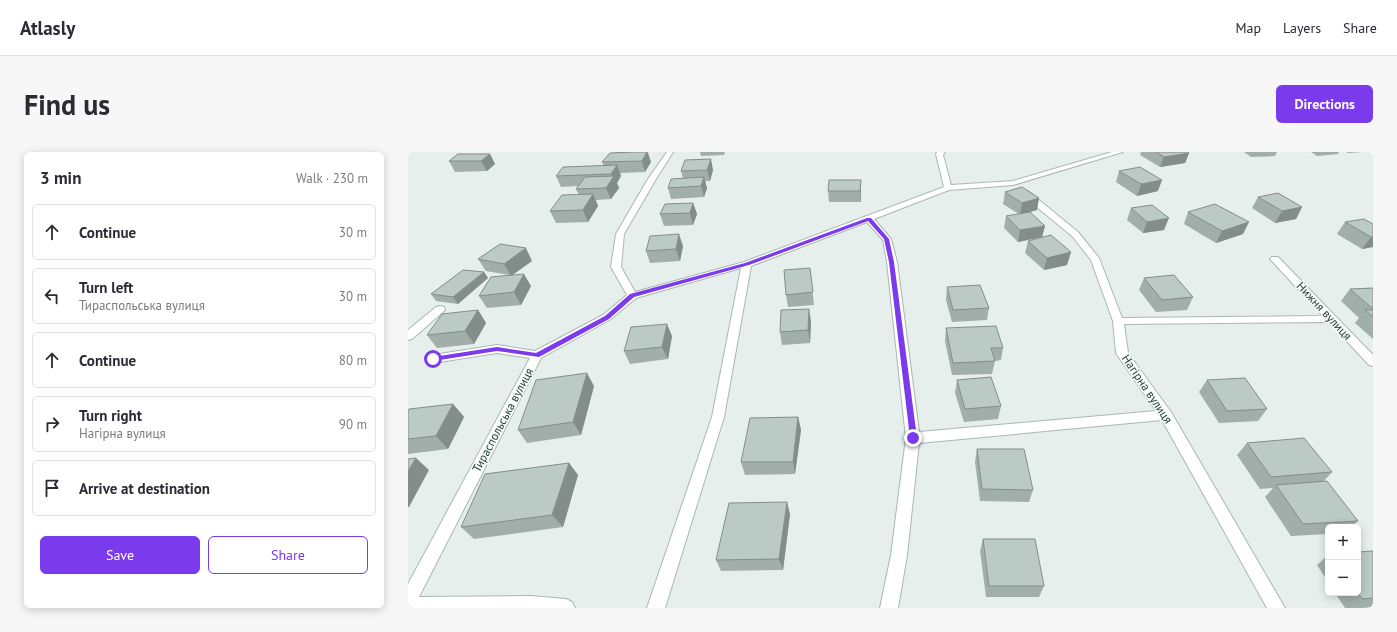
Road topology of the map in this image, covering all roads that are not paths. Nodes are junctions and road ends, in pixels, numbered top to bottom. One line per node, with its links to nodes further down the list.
1 (670, 152): 9 (street)
2 (1120, 152): 4 (street)
3 (940, 153): 5 (street)
4 (1013, 183): 5 (street); 12 (street, Нагірна вулиця)
5 (948, 188): 6 (street)
6 (869, 219): 8 (street); 18 (street)
7 (1275, 258): 11 (street, Нижня вулиця)
8 (747, 264): 9 (street); 22 (street)
9 (632, 296): 14 (street, Тираспольська вулиця)
10 (440, 309): 13 (street)
11 (1332, 319): 12 (street); 16 (street, Нижня вулиця)
12 (1118, 321): 17 (street, Нагірна вулиця)
13 (408, 336)
14 (537, 355): 15 (street); 19 (street, Тираспольська вулиця)
15 (433, 359)
16 (1373, 362)
17 (1166, 415): 18 (street); 24 (street, Нагірна вулиця)
18 (913, 438): 23 (street)
19 (408, 601)
20 (408, 606): 21 (street)
21 (566, 608)
22 (656, 608)
23 (889, 608)
24 (1276, 608)

